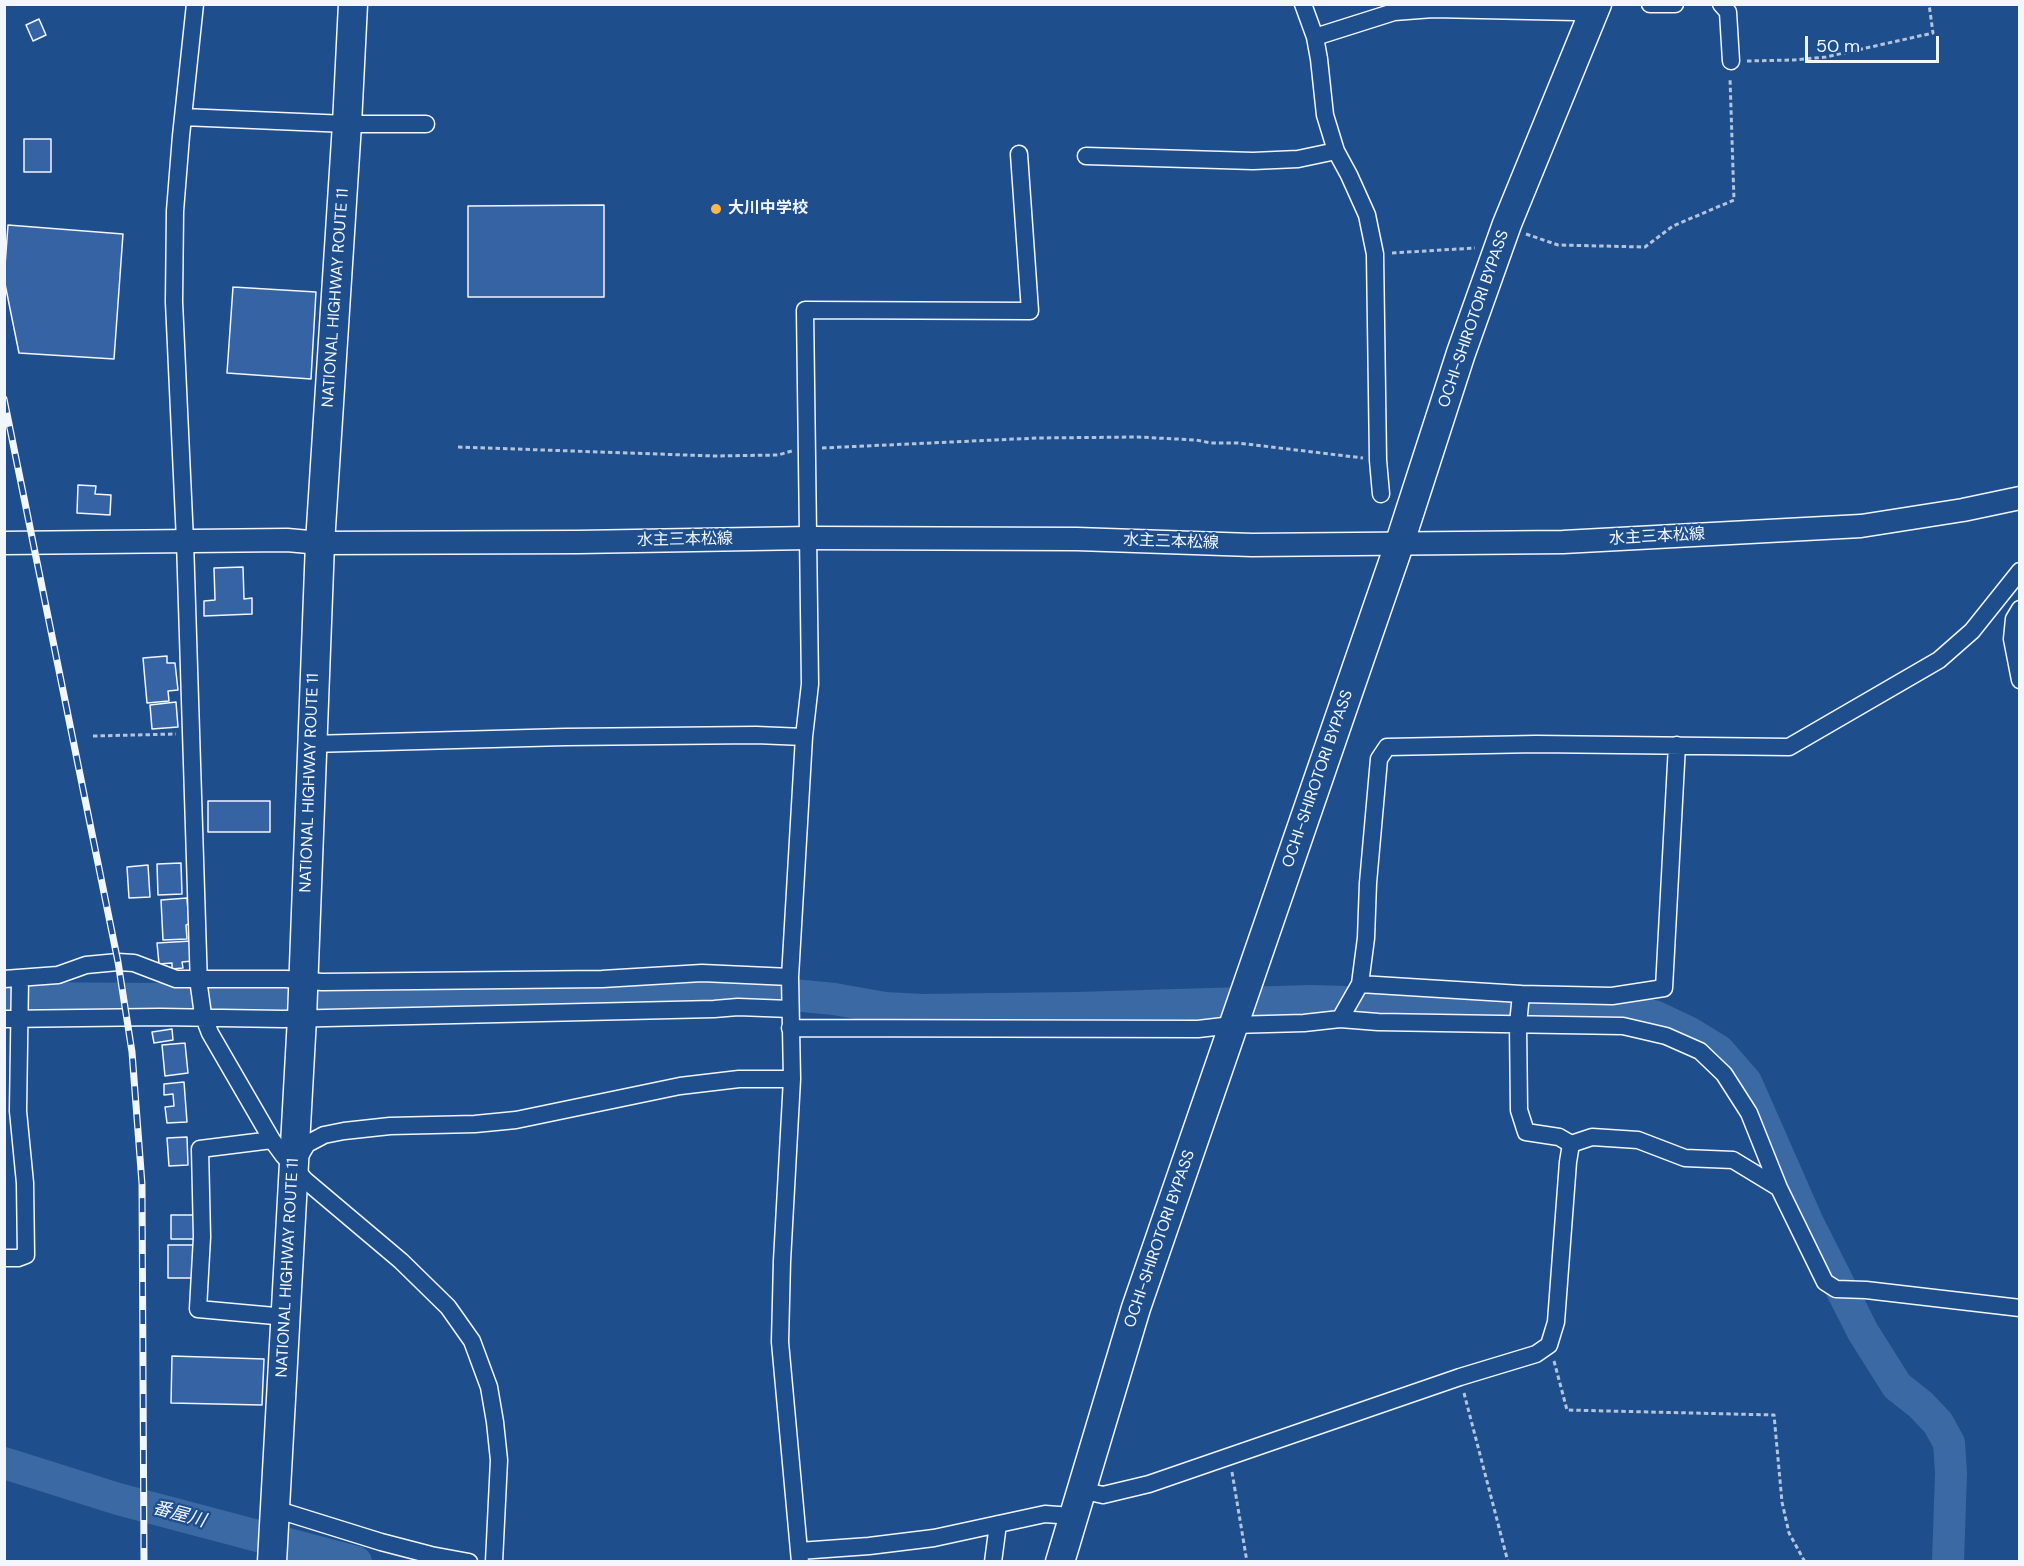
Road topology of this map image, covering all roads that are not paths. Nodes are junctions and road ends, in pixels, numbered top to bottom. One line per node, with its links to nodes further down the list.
1 (195, 4): 10 (street)
2 (353, 4): 11 (highway, NATIONAL HIGHWAY ROUTE 11)
3 (1303, 4): 8 (street)
4 (1650, 4): 5 (street)
5 (1675, 4)
6 (1721, 4): 9 (street)
7 (1594, 11): 8 (street); 20 (highway, OCHI-SHIROTORI BYPASS)
8 (1315, 37): 13 (street)
9 (1731, 61)
10 (183, 117): 11 (street); 19 (street)
11 (347, 124): 12 (street); 22 (highway, NATIONAL HIGHWAY ROUTE 11)
12 (426, 124)
13 (1336, 151): 15 (street); 16 (street)
14 (1019, 154): 18 (street)
15 (1086, 156)
16 (1381, 494)
17 (2019, 498): 20 (main road, 水主三本松線)
18 (808, 538): 20 (main road, 水主三本松線); 22 (main road, 水主三本松線); 26 (street)
19 (184, 541): 21 (main road, 水主三本松線); 22 (main road, 水主三本松線); 31 (street)
20 (1400, 542): 39 (highway, OCHI-SHIROTORI BYPASS)
21 (4, 543)
22 (320, 543): 27 (highway, NATIONAL HIGHWAY ROUTE 11)
23 (2019, 571): 28 (street)
24 (2019, 609): 25 (street)
25 (2019, 680)
26 (804, 737): 27 (street); 30 (street)
27 (311, 744): 34 (highway, NATIONAL HIGHWAY ROUTE 11)
28 (1677, 745): 32 (street); 33 (street)
29 (12, 979): 31 (street); 38 (street)
30 (790, 979): 34 (street); 35 (street)
31 (199, 982): 34 (street); 37 (street)
32 (1358, 987): 33 (street); 36 (street)
33 (1521, 996): 40 (street)
34 (303, 1000): 35 (street); 37 (street); 45 (highway, NATIONAL HIGHWAY ROUTE 11)
35 (790, 1007): 41 (street)
36 (1342, 1016): 39 (street); 40 (street)
37 (203, 1017): 38 (street); 43 (street)
38 (11, 1019): 47 (street)
39 (1234, 1021): 41 (street); 50 (highway, OCHI-SHIROTORI BYPASS)
40 (1518, 1021): 44 (street); 46 (street)
41 (790, 1028): 42 (street)
42 (792, 1079): 45 (street); 54 (street)
43 (272, 1140): 45 (street); 49 (street)
44 (1571, 1144): 46 (street); 50 (street)
45 (294, 1167): 49 (highway, NATIONAL HIGHWAY ROUTE 11); 56 (street)
46 (1779, 1188): 48 (street)
47 (4, 1258)
48 (2019, 1308)
49 (286, 1317): 51 (highway, NATIONAL HIGHWAY ROUTE 11)
50 (1076, 1503): 52 (street); 58 (highway, OCHI-SHIROTORI BYPASS)
51 (274, 1514): 53 (highway, NATIONAL HIGHWAY ROUTE 11); 55 (street)
52 (998, 1524): 54 (street); 57 (street)
53 (272, 1556)
54 (799, 1556)
55 (469, 1562)
56 (494, 1562)
57 (993, 1562)
58 (1060, 1562)

